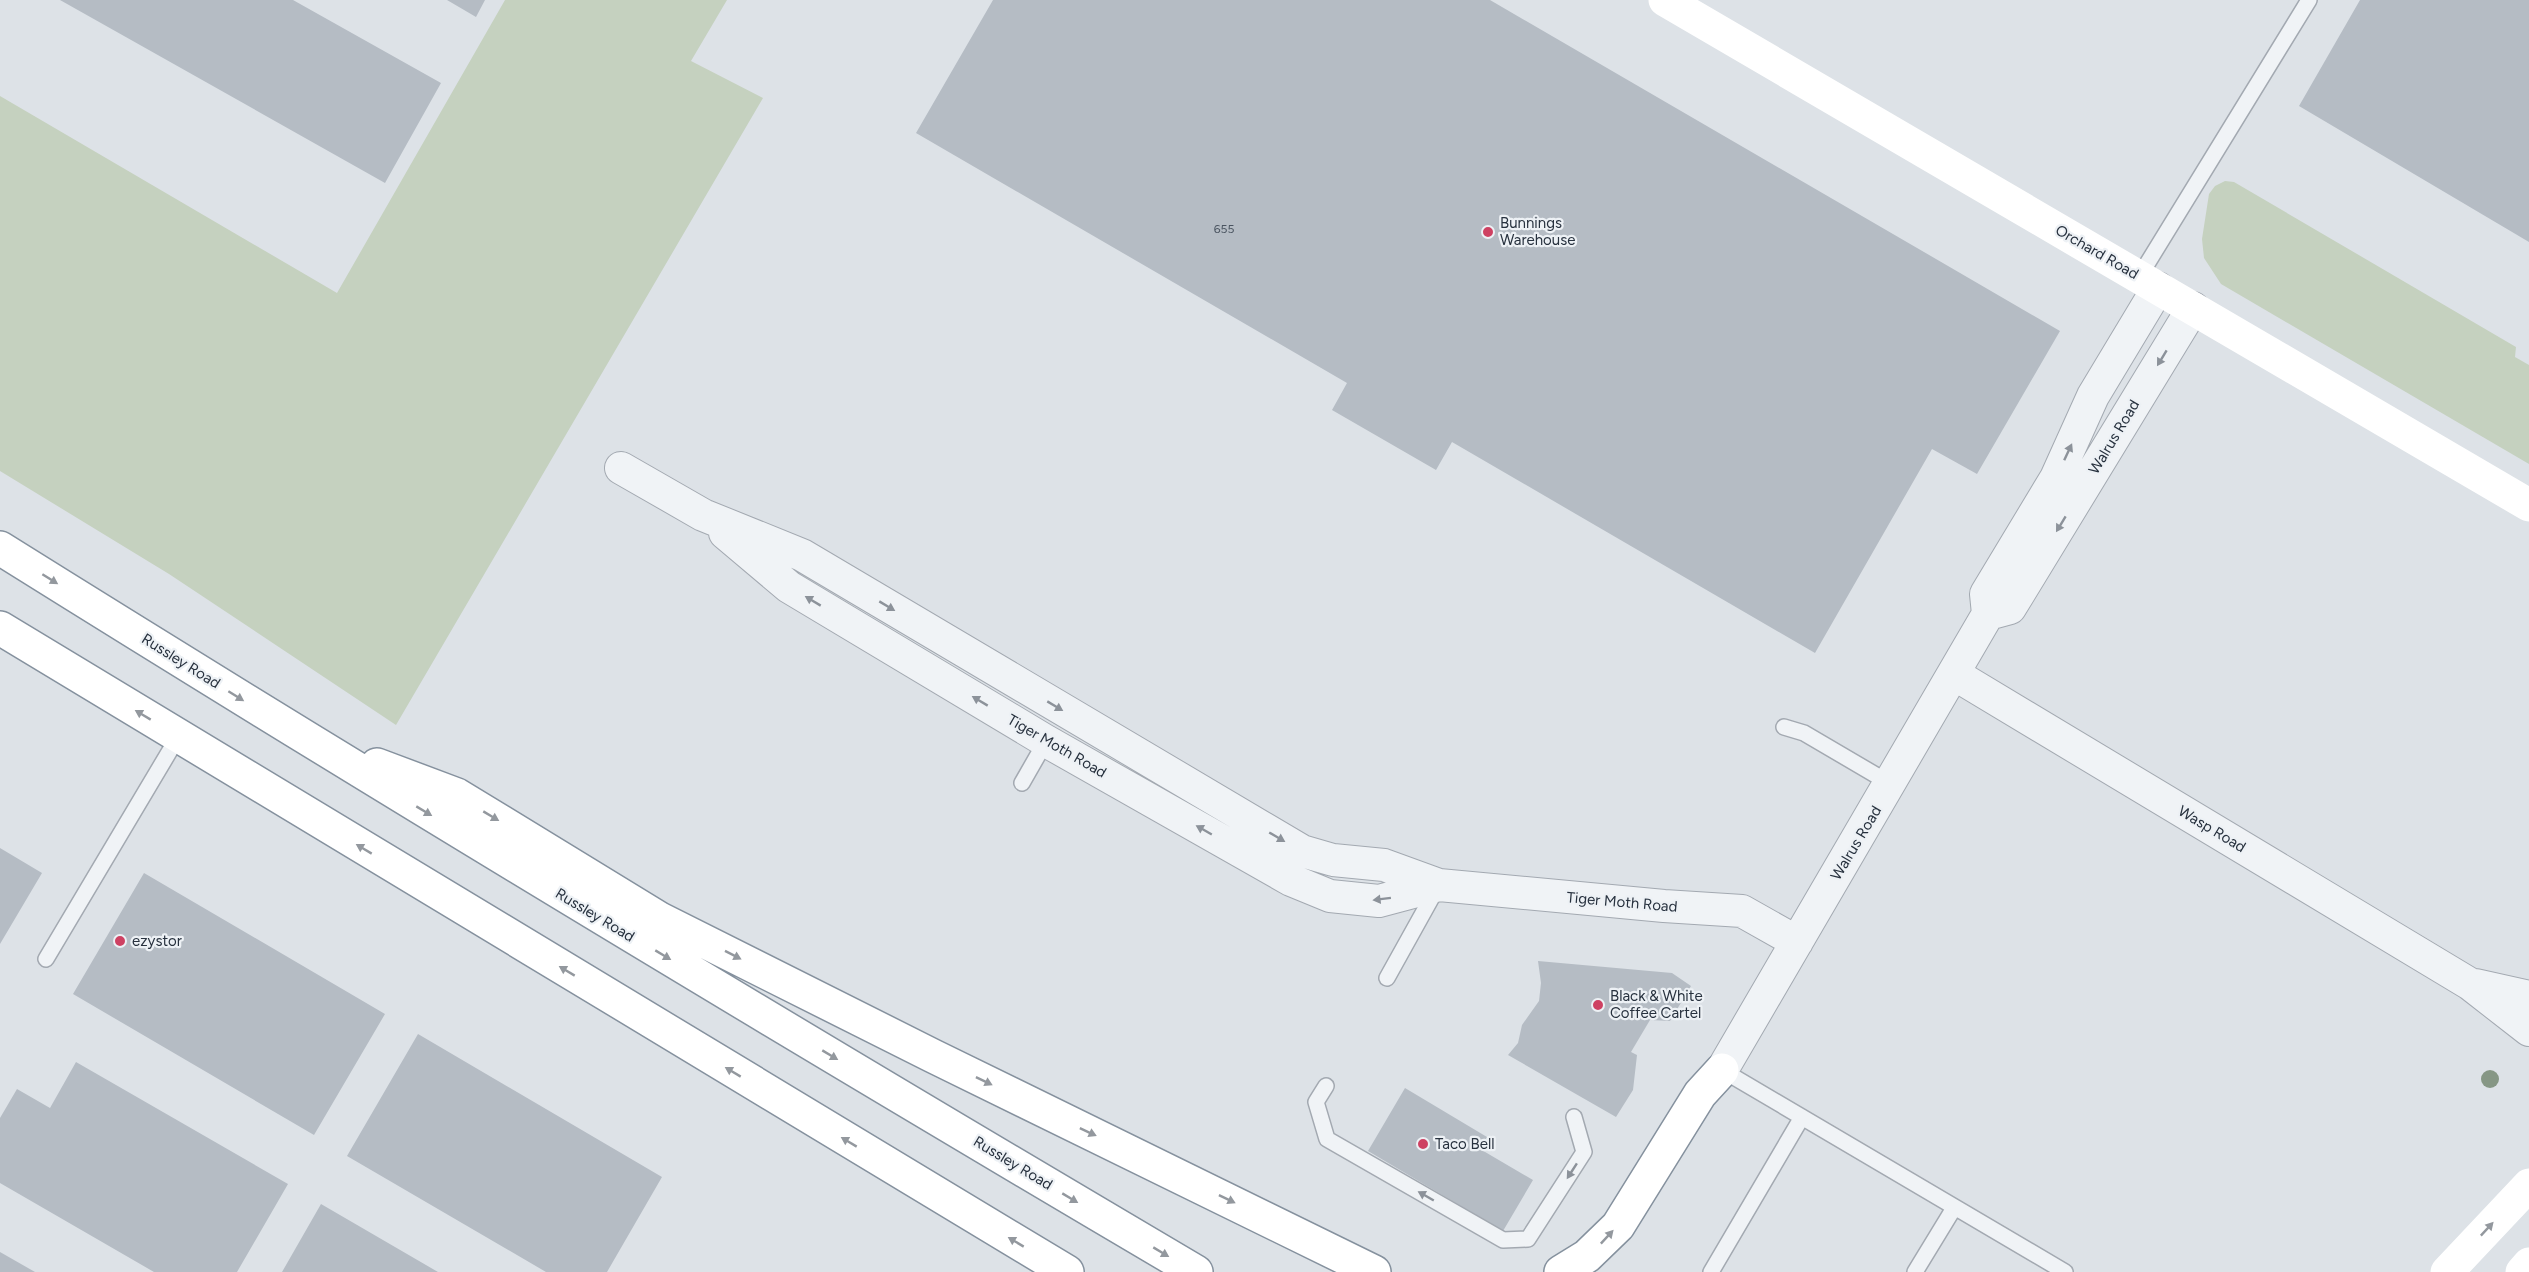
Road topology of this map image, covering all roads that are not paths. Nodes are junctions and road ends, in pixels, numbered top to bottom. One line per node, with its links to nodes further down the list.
1 (1665, 0): 3 (main road, Orchard Road)
2 (2309, 0): 3 (lane)
3 (2149, 283): 4 (main road, Orchard Road); 9 (street, Walrus Road, one-way to 3)
4 (2193, 308): 6 (main road, Orchard Road); 9 (street, Walrus Road, one-way to 9)
5 (621, 468): 7 (street, Tiger Moth Road)
6 (2529, 505)
7 (703, 515): 15 (street, Tiger Moth Road, one-way to 7); 18 (street, Tiger Moth Road, one-way to 18)
8 (0, 548): 13 (main road, Russley Road, one-way to 13)
9 (1988, 614): 11 (street, Walrus Road)
10 (0, 628): 14 (main road, one-way to 10)
11 (1954, 674): 17 (street, Walrus Road); 22 (street, Wasp Road)
12 (1784, 727): 17 (lane)
13 (303, 736): 33 (main road, Russley Road, one-way to 33); 34 (main road, one-way to 34)
14 (178, 737): 20 (lane); 32 (main road, one-way to 14)
15 (1046, 741): 16 (lane); 18 (street, Tiger Moth Road, one-way to 15)
16 (1022, 783)
17 (1891, 784): 19 (street, Walrus Road)
18 (1439, 885): 19 (street, Tiger Moth Road); 21 (lane)
19 (1797, 942): 25 (street, Walrus Road)
20 (46, 959)
21 (1388, 978)
22 (2470, 984): 23 (street); 24 (street)
23 (2529, 998)
24 (2529, 1030)
25 (1722, 1070): 28 (lane); 35 (main road, one-way to 25)
26 (1326, 1086): 27 (lane, one-way to 26)
27 (1574, 1117)
28 (1802, 1117): 30 (lane); 36 (lane)
29 (2529, 1185): 39 (main road, one-way to 29)
30 (1954, 1208): 37 (lane); 38 (lane)
31 (2529, 1264): 40 (main road)
32 (1067, 1272)
33 (1196, 1272)
34 (1374, 1272)
35 (1561, 1272)
36 (1711, 1272)
37 (1915, 1272)
38 (2066, 1272)
39 (2447, 1272)
40 (2522, 1272)

